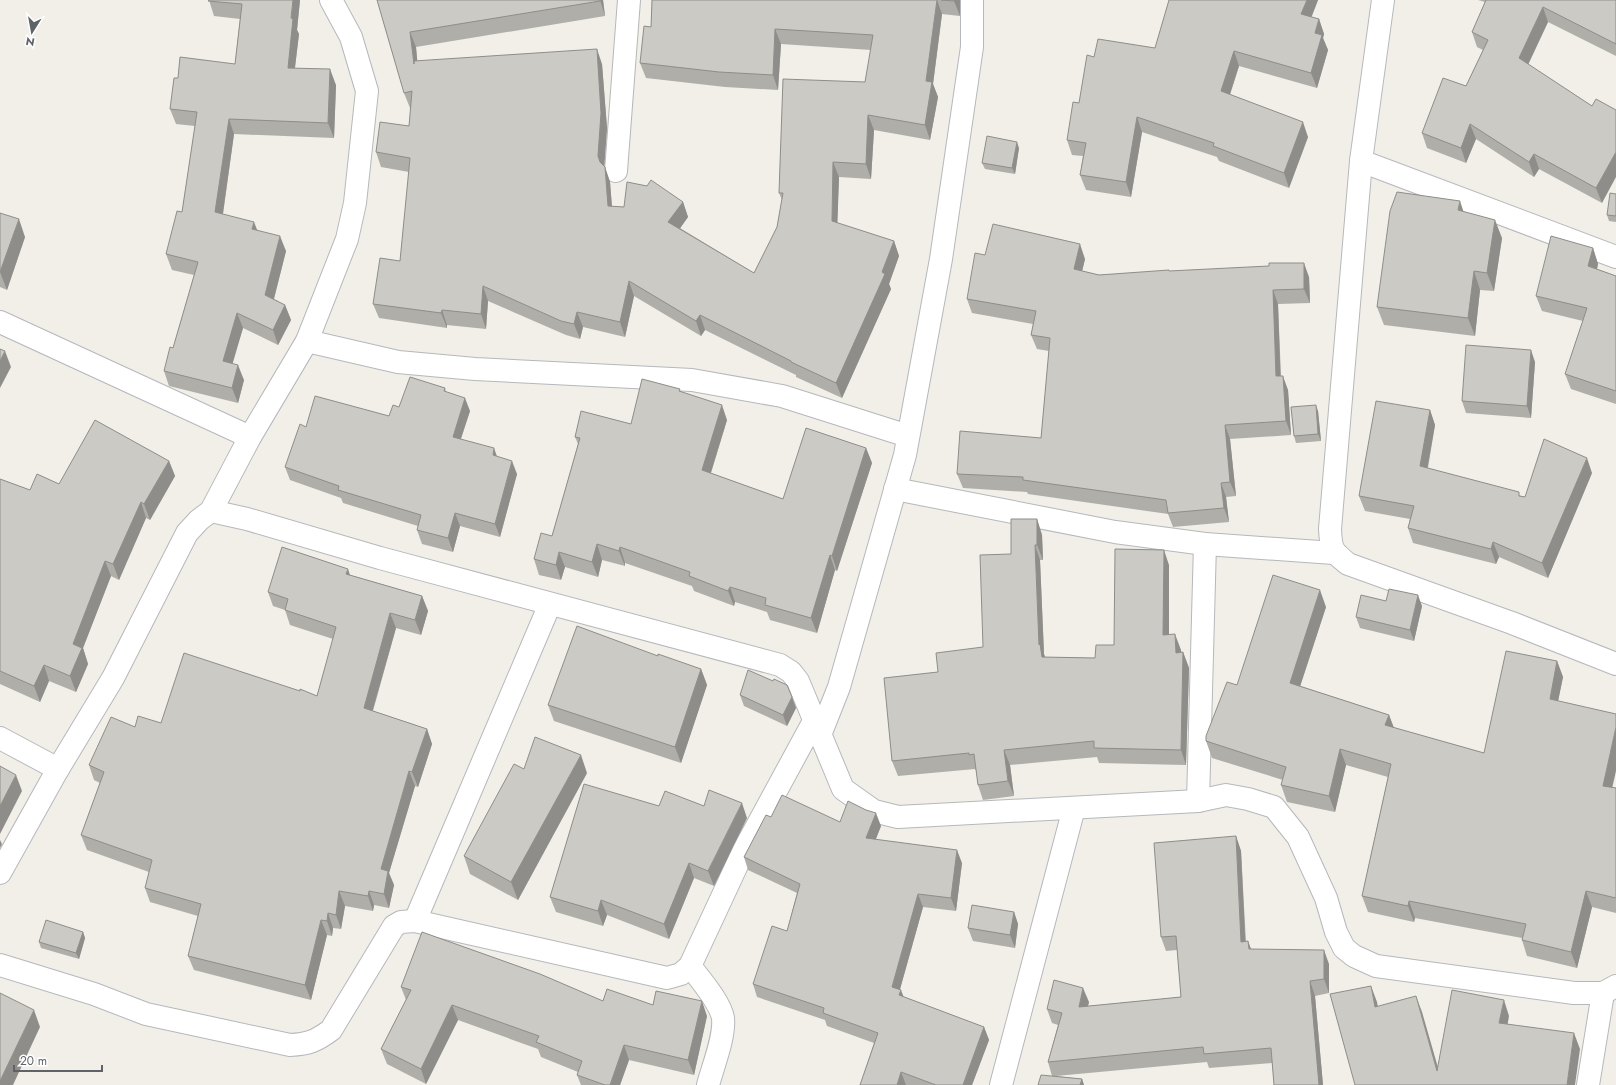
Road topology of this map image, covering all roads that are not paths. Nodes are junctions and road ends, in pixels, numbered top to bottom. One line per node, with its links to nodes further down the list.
1 (332, 0): 9 (street)
2 (628, 0): 6 (street)
3 (972, 0): 10 (street)
4 (1383, 0): 5 (street)
5 (1361, 161): 7 (street); 15 (street)
6 (616, 171)
7 (1616, 257)
8 (0, 322): 11 (street)
9 (307, 341): 10 (street); 11 (street)
10 (908, 436): 12 (street)
11 (250, 437): 13 (street)
12 (895, 489): 14 (street); 18 (street)
13 (211, 511): 16 (street); 20 (street)
14 (1205, 544): 15 (street); 21 (street)
15 (1334, 553): 17 (street)
16 (550, 604): 18 (street); 24 (street)
17 (1616, 664)
18 (817, 728): 22 (street); 26 (street)
19 (0, 738): 20 (street)
20 (58, 769): 23 (street)
21 (1198, 801): 22 (street); 27 (street)
22 (1074, 808): 29 (street)
23 (0, 873)
24 (415, 921): 25 (street); 26 (street)
25 (0, 964)
26 (690, 966): 28 (street)
27 (1609, 989): 30 (street)
28 (708, 1085)
29 (1001, 1085)
30 (1588, 1085)

